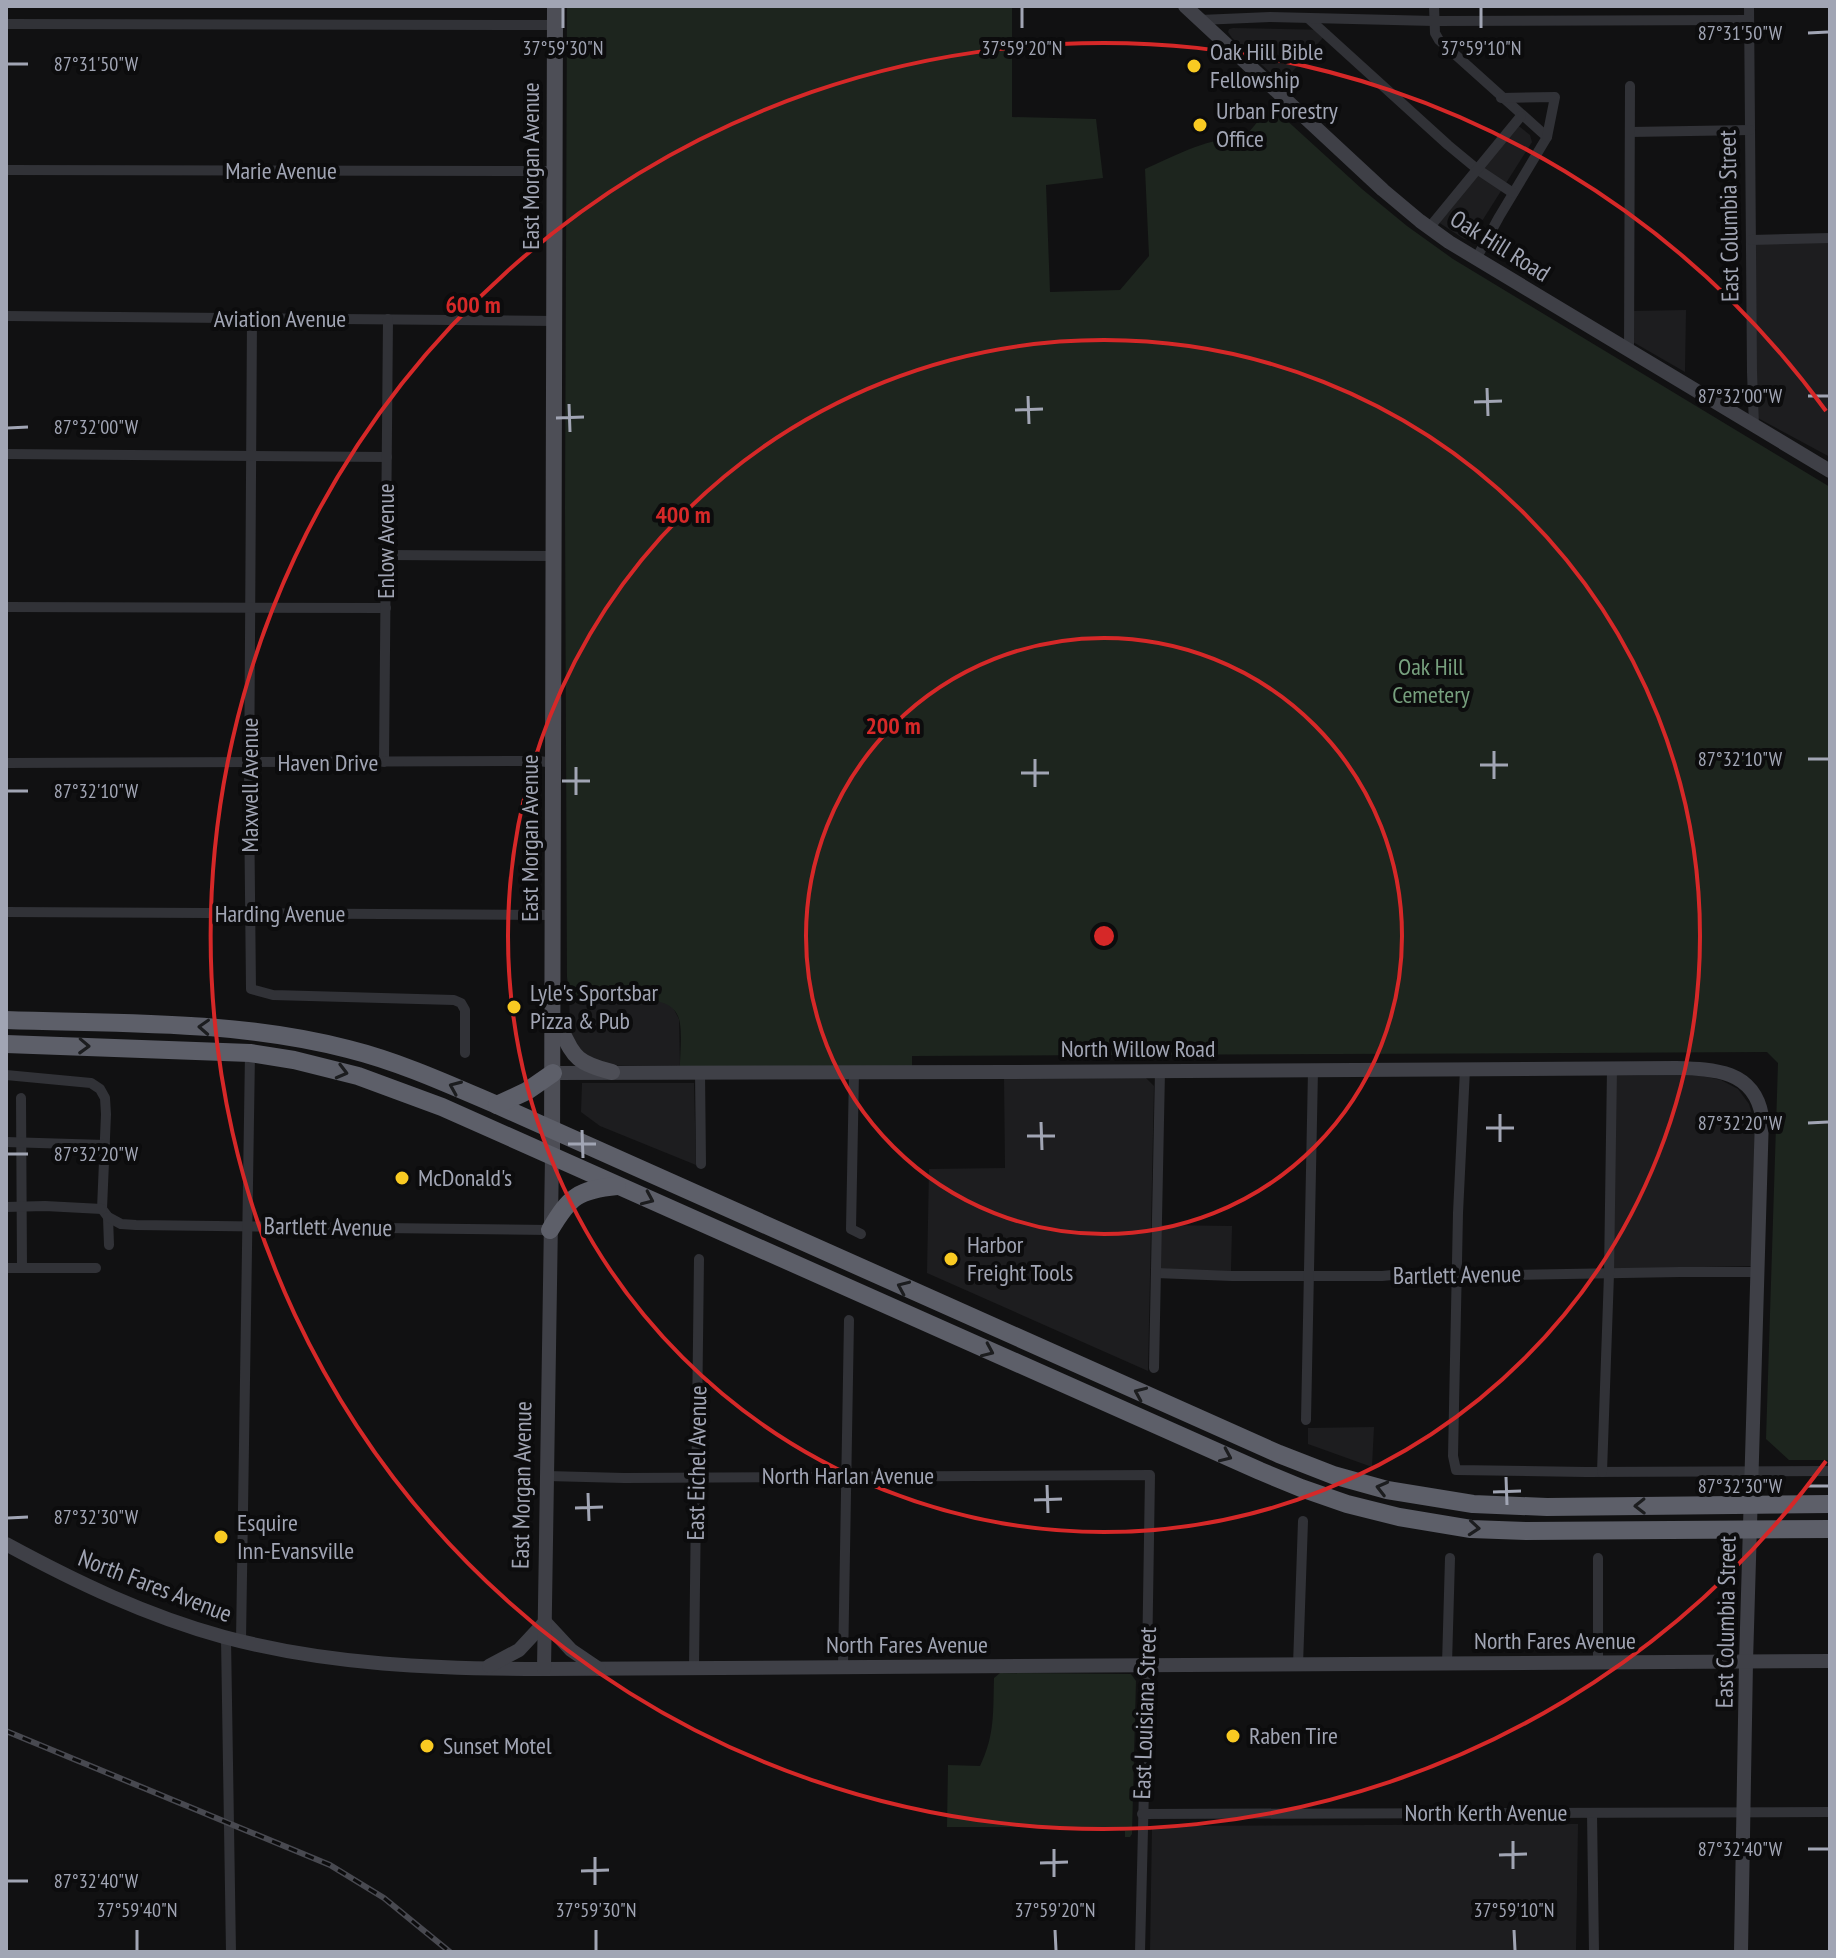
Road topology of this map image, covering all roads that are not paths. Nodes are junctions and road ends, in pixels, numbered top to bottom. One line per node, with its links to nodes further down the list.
1 (555, 6): 10 (main road, East Morgan Avenue)
2 (1185, 6): 6 (street, Oak Hill Road)
3 (1434, 6): 8 (street)
4 (1749, 6): 7 (street, East Columbia Street)
5 (1308, 18): 6 (street); 8 (street); 17 (street)
6 (1200, 20): 21 (street, Oak Hill Road)
7 (1749, 20): 8 (street); 14 (street, East Columbia Street)
8 (1434, 21): 12 (street)
9 (6, 24): 10 (street)
10 (555, 25): 19 (main road, East Morgan Avenue)
11 (1630, 86): 15 (street)
12 (1501, 98): 13 (street); 16 (street)
13 (1521, 116): 16 (street); 17 (street)
14 (1750, 130): 15 (street); 23 (street, East Columbia Street)
15 (1630, 132): 29 (street)
16 (1547, 137): 20 (street)
17 (1477, 169): 20 (street); 21 (street)
18 (6, 170): 19 (street, Marie Avenue)
19 (555, 171): 28 (main road, East Morgan Avenue)
20 (1513, 193): 24 (street)
21 (1429, 228): 24 (street, Oak Hill Road)
22 (1830, 238): 23 (street)
23 (1751, 240): 30 (street, East Columbia Street)
24 (1476, 259): 29 (street, Oak Hill Road)
25 (6, 316): 26 (street, Aviation Avenue)
26 (252, 318): 27 (street, Aviation Avenue); 32 (street, Maxwell Avenue)
27 (388, 319): 28 (street, Aviation Avenue); 33 (street, Enlow Avenue)
28 (555, 321): 36 (main road, East Morgan Avenue)
29 (1629, 351): 30 (street, Oak Hill Road)
30 (1754, 426): 34 (street, Oak Hill Road)
31 (6, 454): 32 (street)
32 (250, 456): 33 (street); 38 (street, Maxwell Avenue)
33 (387, 457): 35 (street, Enlow Avenue)
34 (1830, 471)
35 (386, 555): 36 (street); 39 (street, Enlow Avenue)
36 (554, 556): 43 (main road, East Morgan Avenue)
37 (6, 607): 38 (street)
38 (250, 607): 39 (street); 42 (street, Maxwell Avenue)
39 (386, 608): 40 (street, Enlow Avenue)
40 (384, 762): 42 (street, Haven Drive); 43 (street, Haven Drive)
41 (6, 763): 42 (street, Haven Drive)
42 (249, 763): 45 (street, Maxwell Avenue)
43 (554, 763): 46 (main road, East Morgan Avenue)
44 (6, 912): 45 (street, Harding Avenue)
45 (251, 914): 46 (street, Harding Avenue); 51 (street, Maxwell Avenue)
46 (554, 915): 47 (main road, East Morgan Avenue)
47 (553, 1016): 56 (main road); 58 (main road, East Morgan Avenue)
48 (6, 1020): 63 (highway, one-way to 48)
49 (6, 1044): 50 (highway, one-way to 50)
50 (250, 1053): 68 (highway, one-way to 68); 74 (street)
51 (465, 1053)
52 (1612, 1068): 53 (street, North Willow Road); 60 (street, North Willow Road); 84 (street)
53 (1465, 1069): 54 (street, North Willow Road); 86 (street)
54 (1313, 1070): 55 (street, North Willow Road); 85 (street)
55 (1160, 1071): 59 (street, North Willow Road); 83 (street)
56 (612, 1072): 57 (street, North Willow Road); 58 (street, North Willow Road)
57 (700, 1072): 59 (street, North Willow Road); 69 (street)
58 (553, 1073): 63 (highway); 64 (main road, East Morgan Avenue)
59 (854, 1073): 76 (street)
60 (1723, 1073): 82 (street, East Columbia Street)
61 (6, 1075): 67 (street)
62 (21, 1098): 66 (street)
63 (497, 1105): 64 (highway)
64 (552, 1130): 68 (main road, East Morgan Avenue); 98 (highway, one-way to 64)
65 (6, 1142): 66 (street)
66 (22, 1142): 67 (street); 71 (street)
67 (105, 1145): 73 (street)
68 (552, 1156): 70 (highway); 75 (street, East Morgan Avenue)
69 (701, 1164)
70 (619, 1186): 75 (highway); 101 (highway, one-way to 101)
71 (22, 1206): 72 (street, Bartlett Avenue); 73 (street, Bartlett Avenue); 80 (street)
72 (6, 1207)
73 (105, 1213): 74 (street, Bartlett Avenue); 77 (street)
74 (247, 1226): 75 (street, Bartlett Avenue); 106 (street)
75 (550, 1230): 94 (street, East Morgan Avenue)
76 (856, 1232)
77 (109, 1245)
78 (699, 1259): 96 (street, East Eichel Avenue)
79 (6, 1268): 80 (street)
80 (22, 1268): 81 (street)
81 (96, 1268)
82 (1757, 1272): 84 (street, Bartlett Avenue); 90 (street, East Columbia Street)
83 (1156, 1273): 85 (street, Bartlett Avenue); 88 (street)
84 (1609, 1274): 86 (street, Bartlett Avenue); 92 (street)
85 (1307, 1275): 86 (street, Bartlett Avenue); 89 (street)
86 (1457, 1276): 92 (street)
87 (849, 1320): 95 (street)
88 (1154, 1368)
89 (1306, 1420)
90 (1752, 1471): 91 (street); 92 (street); 98 (street, East Columbia Street)
91 (1830, 1471)
92 (1602, 1472)
93 (1150, 1475): 95 (street, North Harlan Avenue); 111 (street, East Louisiana Street)
94 (547, 1476): 96 (street, North Harlan Avenue); 105 (street, East Morgan Avenue)
95 (847, 1476): 96 (street, North Harlan Avenue); 113 (street)
96 (697, 1477): 114 (street, East Eichel Avenue)
97 (1830, 1504): 98 (highway)
98 (1751, 1505): 101 (street, East Columbia Street)
99 (1303, 1521): 112 (street)
100 (1830, 1529): 101 (highway)
101 (1750, 1530): 108 (street, East Columbia Street)
102 (6, 1544): 106 (street, North Fares Avenue)
103 (1450, 1558): 110 (street)
104 (1598, 1558): 109 (street)
105 (545, 1622): 115 (street); 116 (street, East Morgan Avenue); 117 (street)
106 (234, 1639): 115 (street, North Fares Avenue); 122 (street)
107 (1830, 1661): 108 (street, North Fares Avenue)
108 (1746, 1662): 109 (street, North Fares Avenue); 118 (street, East Columbia Street)
109 (1598, 1663): 110 (street, North Fares Avenue)
110 (1447, 1664): 112 (street, North Fares Avenue)
111 (1147, 1665): 112 (street, North Fares Avenue); 113 (street, North Fares Avenue); 121 (street, East Louisiana Street)
112 (1298, 1665)
113 (843, 1667): 114 (street, North Fares Avenue)
114 (694, 1668): 117 (street, North Fares Avenue)
115 (483, 1669): 116 (street, North Fares Avenue)
116 (544, 1669): 117 (street, North Fares Avenue)
117 (599, 1669)
118 (1745, 1812): 119 (street, North Kerth Avenue); 120 (street, North Kerth Avenue); 125 (street, East Columbia Street)
119 (1830, 1812)
120 (1592, 1813): 121 (street, North Kerth Avenue); 124 (street)
121 (1142, 1814): 123 (street, East Louisiana Street)
122 (231, 1952)
123 (1140, 1952)
124 (1594, 1952)
125 (1741, 1952)

